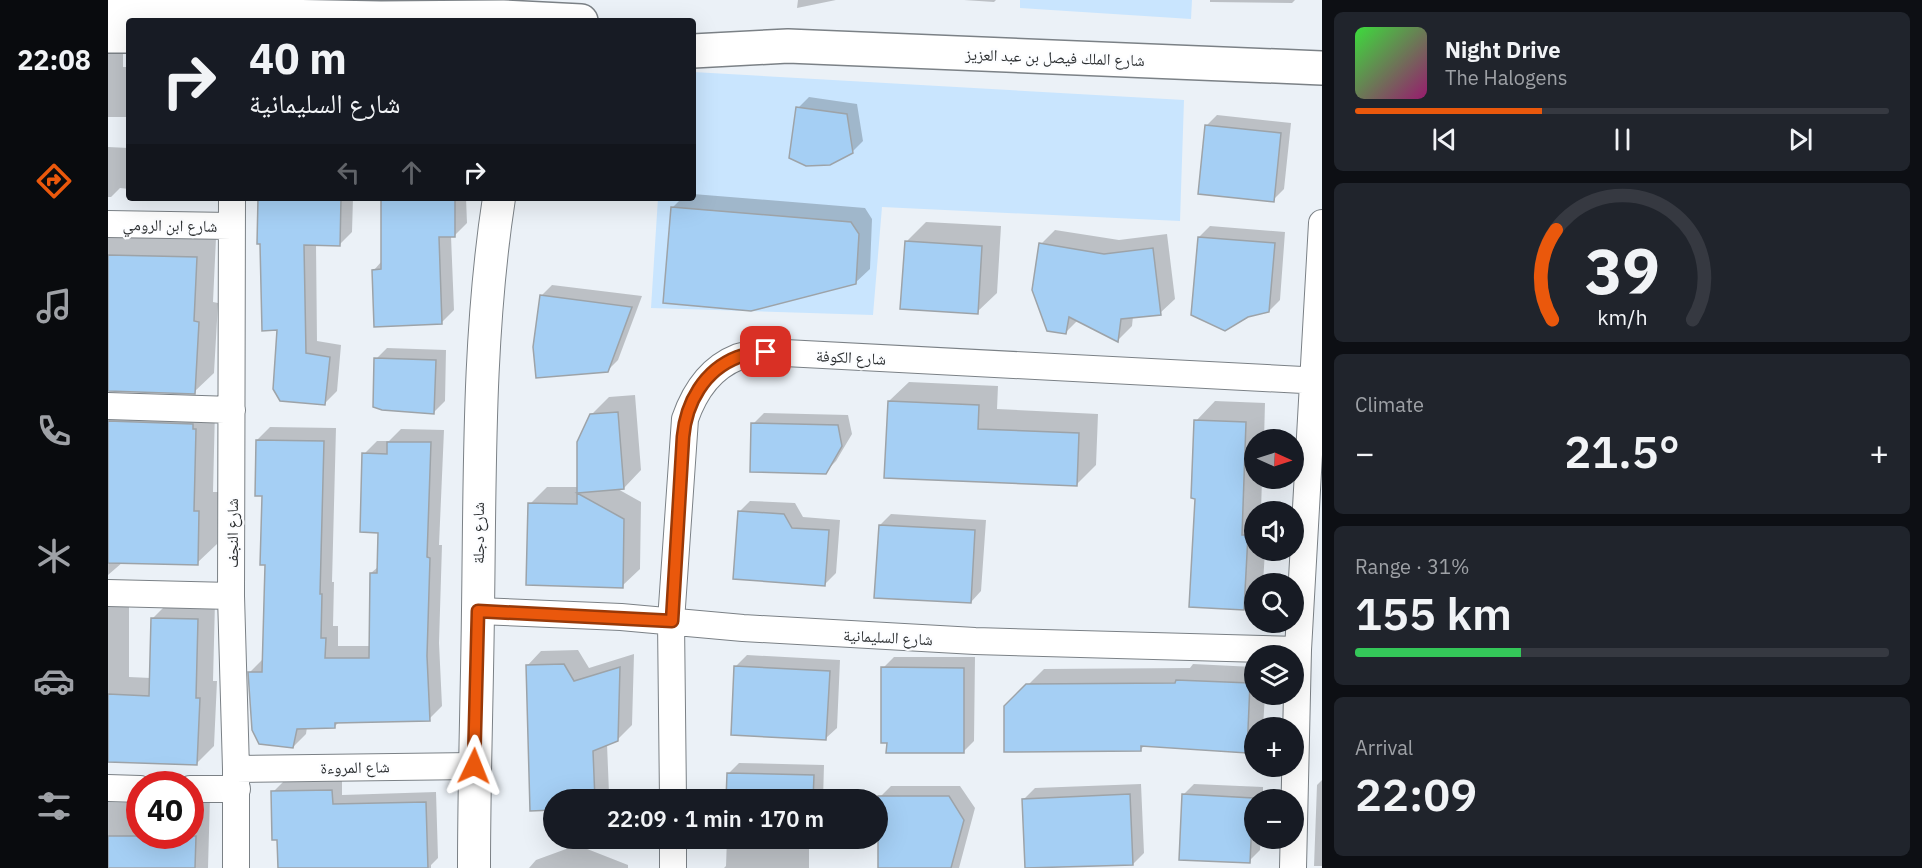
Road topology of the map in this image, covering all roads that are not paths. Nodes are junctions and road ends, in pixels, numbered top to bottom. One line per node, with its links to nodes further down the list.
1 (108, 11): 2 (main road)
2 (505, 13): 3 (main road)
3 (542, 13): 4 (main road)
4 (566, 18)
5 (696, 28): 8 (main road, شارع الملك فيصل بن عبد العزيز)
6 (108, 36): 7 (main road)
7 (126, 36)
8 (788, 46): 9 (main road, شارع الملك فيصل بن عبد العزيز); 10 (main road, شارع الملك فيصل بن عبد العزيز)
9 (696, 51)
10 (1322, 68)
11 (232, 201): 15 (street, شارع النجف)
12 (499, 201): 21 (street, شارع دجلة)
13 (1322, 223): 16 (street)
14 (108, 224): 15 (street, شارع ابن الرومي)
15 (231, 226): 18 (street, شارع النجف)
16 (1318, 381): 22 (street, شارع الكوفة); 23 (street)
17 (108, 406): 18 (street)
18 (232, 410): 20 (street, شارع النجف)
19 (108, 593): 20 (street)
20 (231, 596): 27 (street, شارع النجف)
21 (478, 611): 22 (street, شارع السليمانية); 26 (street, شارع دجلة)
22 (672, 621): 24 (street, شارع السليمانية); 31 (street, شارع الكوفة)
23 (1298, 645)
24 (1244, 648)
25 (1297, 705): 36 (street)
26 (474, 766): 27 (street, شاع المروءة); 34 (street, شارع دجلة)
27 (237, 779): 28 (street, شاع المروءة); 33 (street, شارع النجف)
28 (204, 786)
29 (108, 788): 30 (street)
30 (126, 789)
31 (673, 789)
32 (673, 849): 35 (street)
33 (236, 868)
34 (474, 868)
35 (673, 868)
36 (1293, 868)

